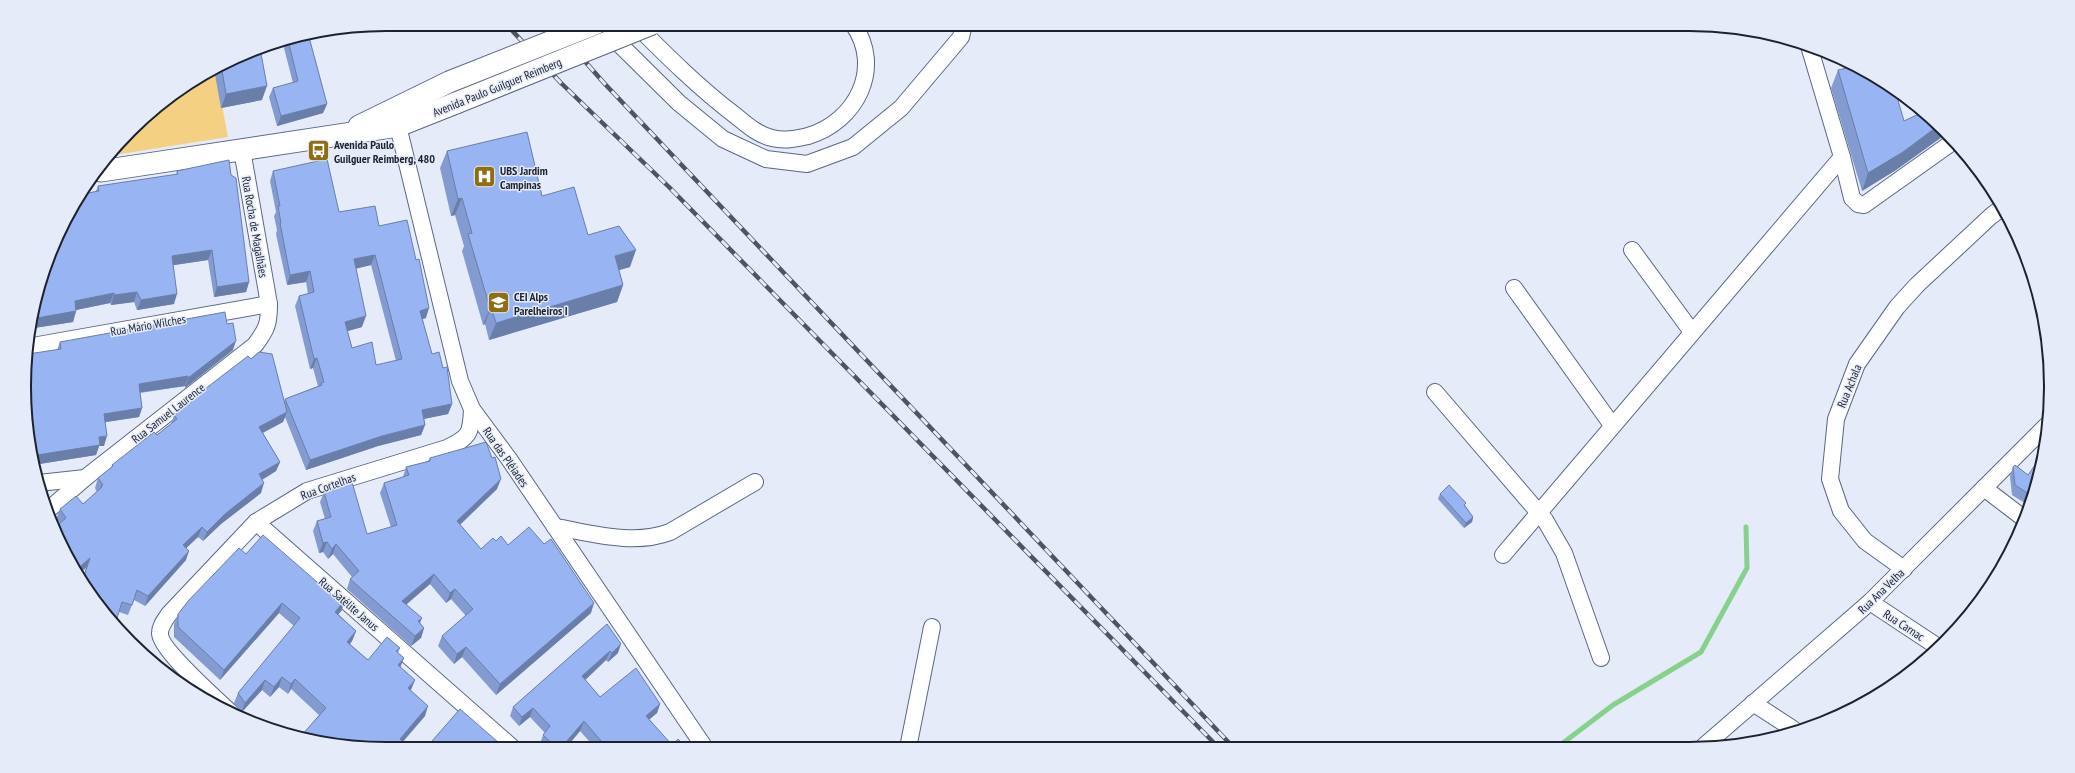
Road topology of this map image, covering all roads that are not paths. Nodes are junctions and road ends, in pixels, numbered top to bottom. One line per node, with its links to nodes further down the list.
1 (577, 31): 8 (main road, Avenida Paulo Guilguer Reimberg, bridge)
2 (606, 31): 6 (street)
3 (635, 31): 8 (main road, Avenida Paulo Guilguer Reimberg, bridge)
4 (641, 31): 5 (street)
5 (855, 31)
6 (962, 31)
7 (1811, 53): 11 (street)
8 (395, 117): 10 (main road, Avenida Paulo Guilguer Reimberg); 20 (street, Rua das Plêiades)
9 (1949, 145): 11 (street)
10 (242, 150): 12 (main road, Avenida Paulo Guilguer Reimberg); 16 (street, Rua Rocha de Magalhães)
11 (1842, 157): 17 (street)
12 (104, 171)
13 (1997, 211): 33 (street, Rua Achala)
14 (1632, 250): 17 (street)
15 (1514, 288): 21 (street)
16 (269, 304): 18 (street, Rua Mário Wilches); 23 (street, Rua Samuel Laurence)
17 (1692, 332): 21 (street)
18 (34, 345)
19 (1435, 392): 28 (street)
20 (472, 409): 30 (street, Rua Cortelhas); 31 (street, Rua das Plêiades)
21 (1612, 426): 28 (street)
22 (2041, 431): 26 (street, Rua Ana Velha)
23 (85, 478): 24 (street); 27 (street, Rua Samuel Laurence)
24 (44, 482)
25 (755, 482): 31 (street)
26 (1984, 488): 29 (street); 33 (street, Rua Ana Velha)
27 (52, 507)
28 (1538, 513): 32 (street); 37 (street)
29 (2020, 515)
30 (256, 522): 38 (street, Rua Cortelhas); 42 (street, Rua Satélite Janus)
31 (555, 527): 43 (street, Rua das Plêiades)
32 (1502, 555)
33 (1904, 569): 34 (street, Rua Ana Velha)
34 (1870, 602): 36 (street, Rua Carnac); 39 (street, Rua Ana Velha)
35 (932, 627): 44 (street)
36 (1934, 644)
37 (1601, 658)
38 (216, 698)
39 (1753, 703): 40 (street); 41 (street, Rua Ana Velha)
40 (1790, 727)
41 (1710, 741)
42 (506, 742)
43 (701, 742)
44 (909, 742)

